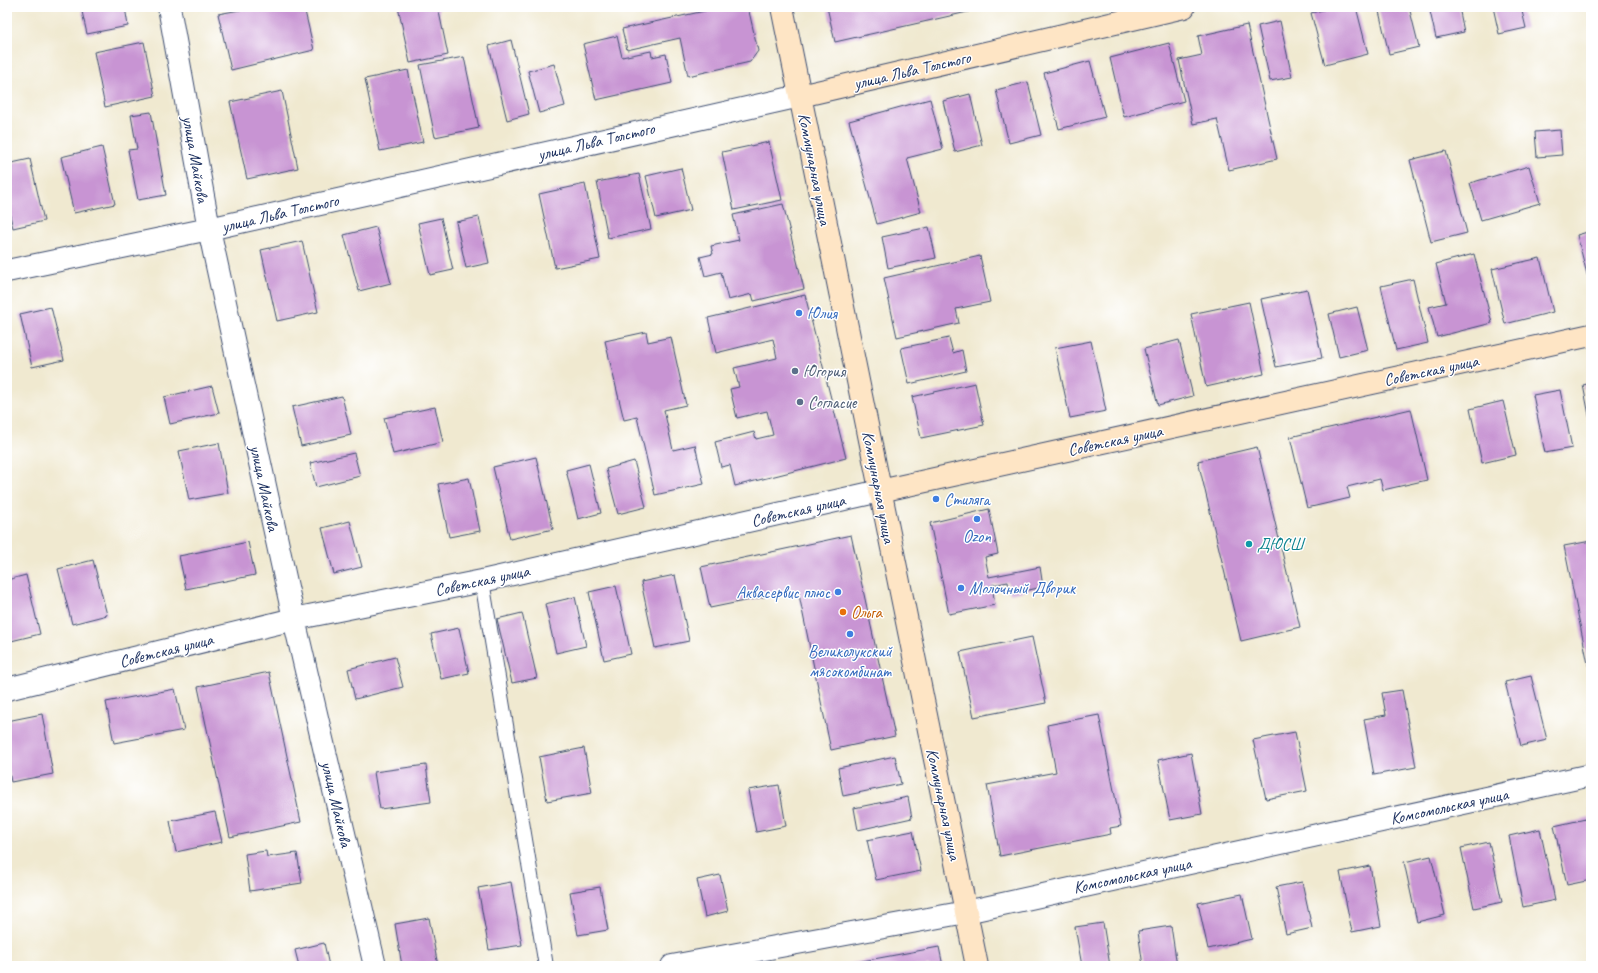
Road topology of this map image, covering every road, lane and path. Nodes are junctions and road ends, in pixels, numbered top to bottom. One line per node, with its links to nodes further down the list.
1 (170, 7): 5 (street, улица Майкова)
2 (782, 7): 4 (street, Коммунарная улица)
3 (1184, 7): 4 (street, улица Льва Толстого)
4 (800, 96): 5 (street, улица Льва Толстого); 8 (street, Коммунарная улица)
5 (209, 229): 6 (street, улица Льва Толстого); 10 (street, улица Майкова)
6 (7, 271)
7 (1591, 335): 8 (street, Советская улица)
8 (880, 491): 9 (street, Советская улица); 13 (street, Коммунарная улица)
9 (482, 580): 10 (street, Советская улица); 15 (lane)
10 (294, 619): 11 (street, Советская улица); 14 (street, улица Майкова)
11 (7, 689)
12 (1591, 775): 13 (street, Комсомольская улица)
13 (966, 912): 16 (street, Комсомольская улица); 17 (street, Коммунарная улица)
14 (375, 966)
15 (546, 966)
16 (672, 966)
17 (977, 966)

